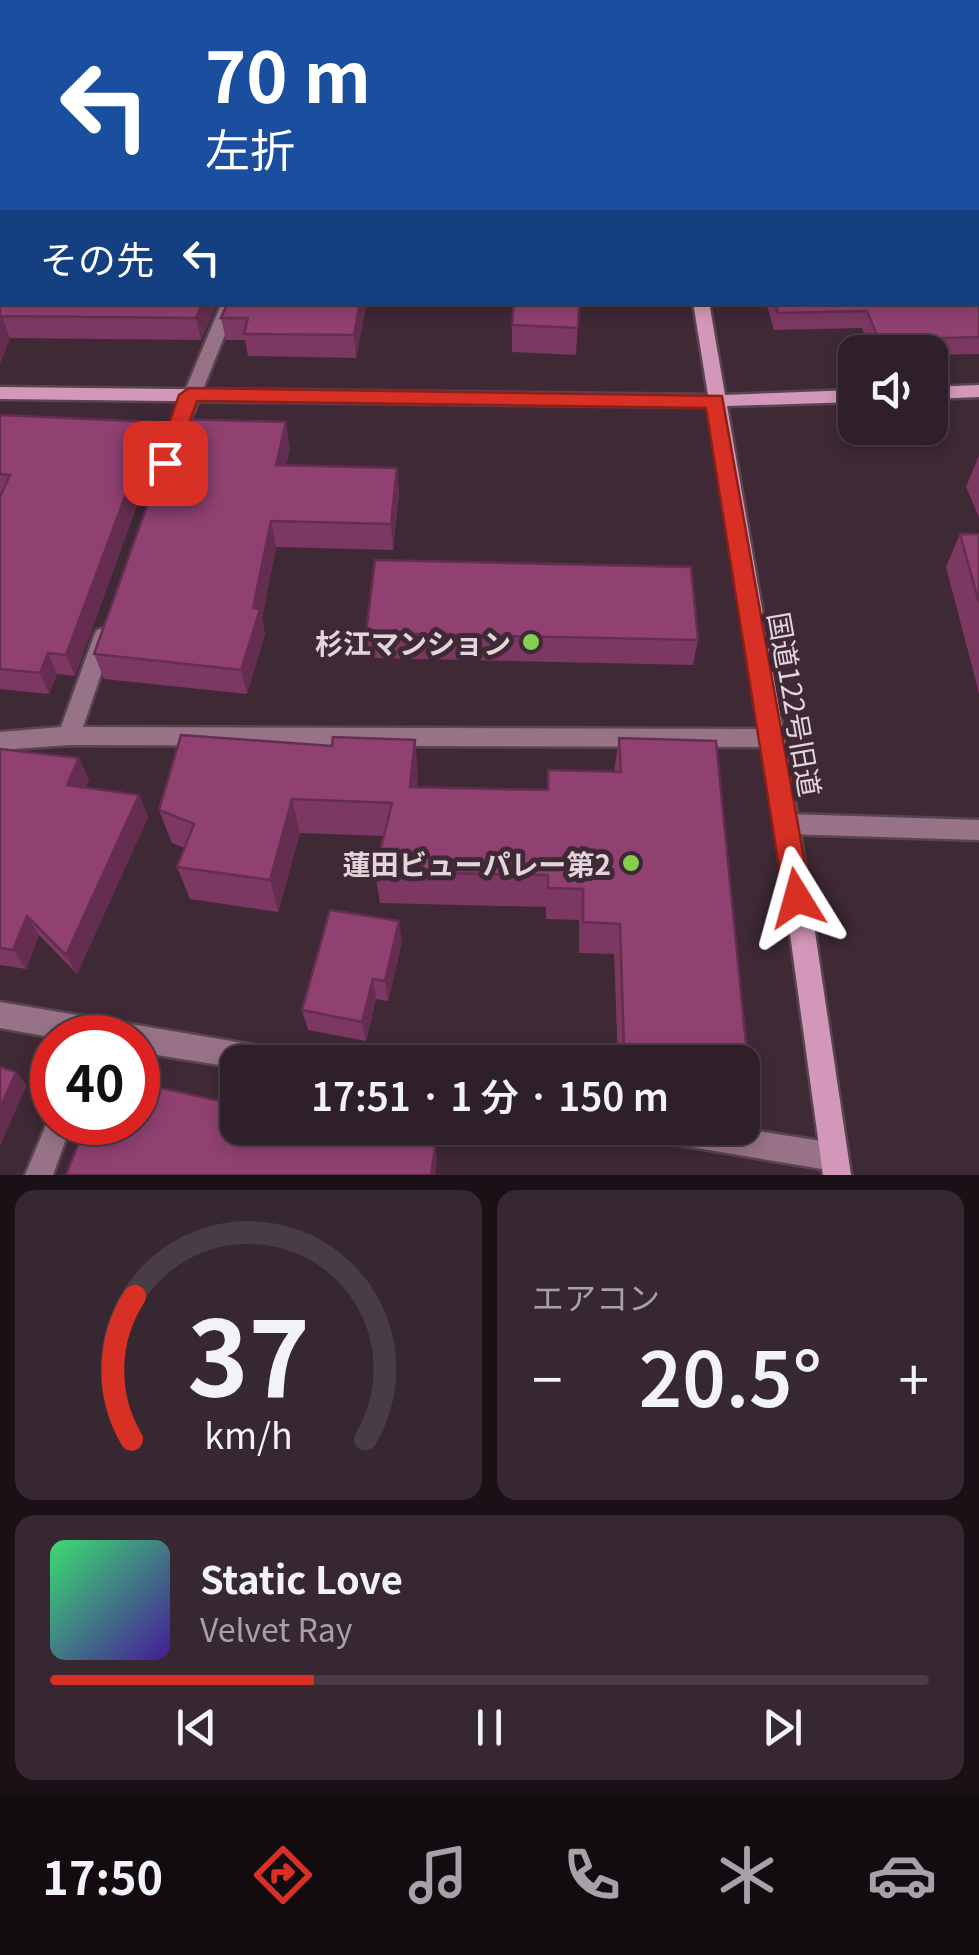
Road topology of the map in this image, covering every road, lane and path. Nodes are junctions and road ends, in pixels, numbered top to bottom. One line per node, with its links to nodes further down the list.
1 (229, 305): 6 (street)
2 (702, 305): 8 (street, 国道122号旧道)
3 (979, 391): 4 (street)
4 (948, 392)
5 (0, 393): 6 (street)
6 (189, 395): 8 (street); 9 (street)
7 (838, 397): 8 (street)
8 (714, 401): 12 (street, 国道122号旧道)
9 (164, 467)
10 (113, 610): 11 (street)
11 (69, 736): 12 (street); 13 (street)
12 (771, 738): 14 (street, 国道122号旧道)
13 (0, 740)
14 (787, 824): 15 (street); 22 (street, 国道122号旧道)
15 (979, 830)
16 (0, 1015): 17 (street)
17 (30, 1021)
18 (160, 1042): 19 (street)
19 (220, 1052)
20 (50, 1145): 23 (street)
21 (739, 1145): 22 (street)
22 (835, 1166)
23 (39, 1175)

